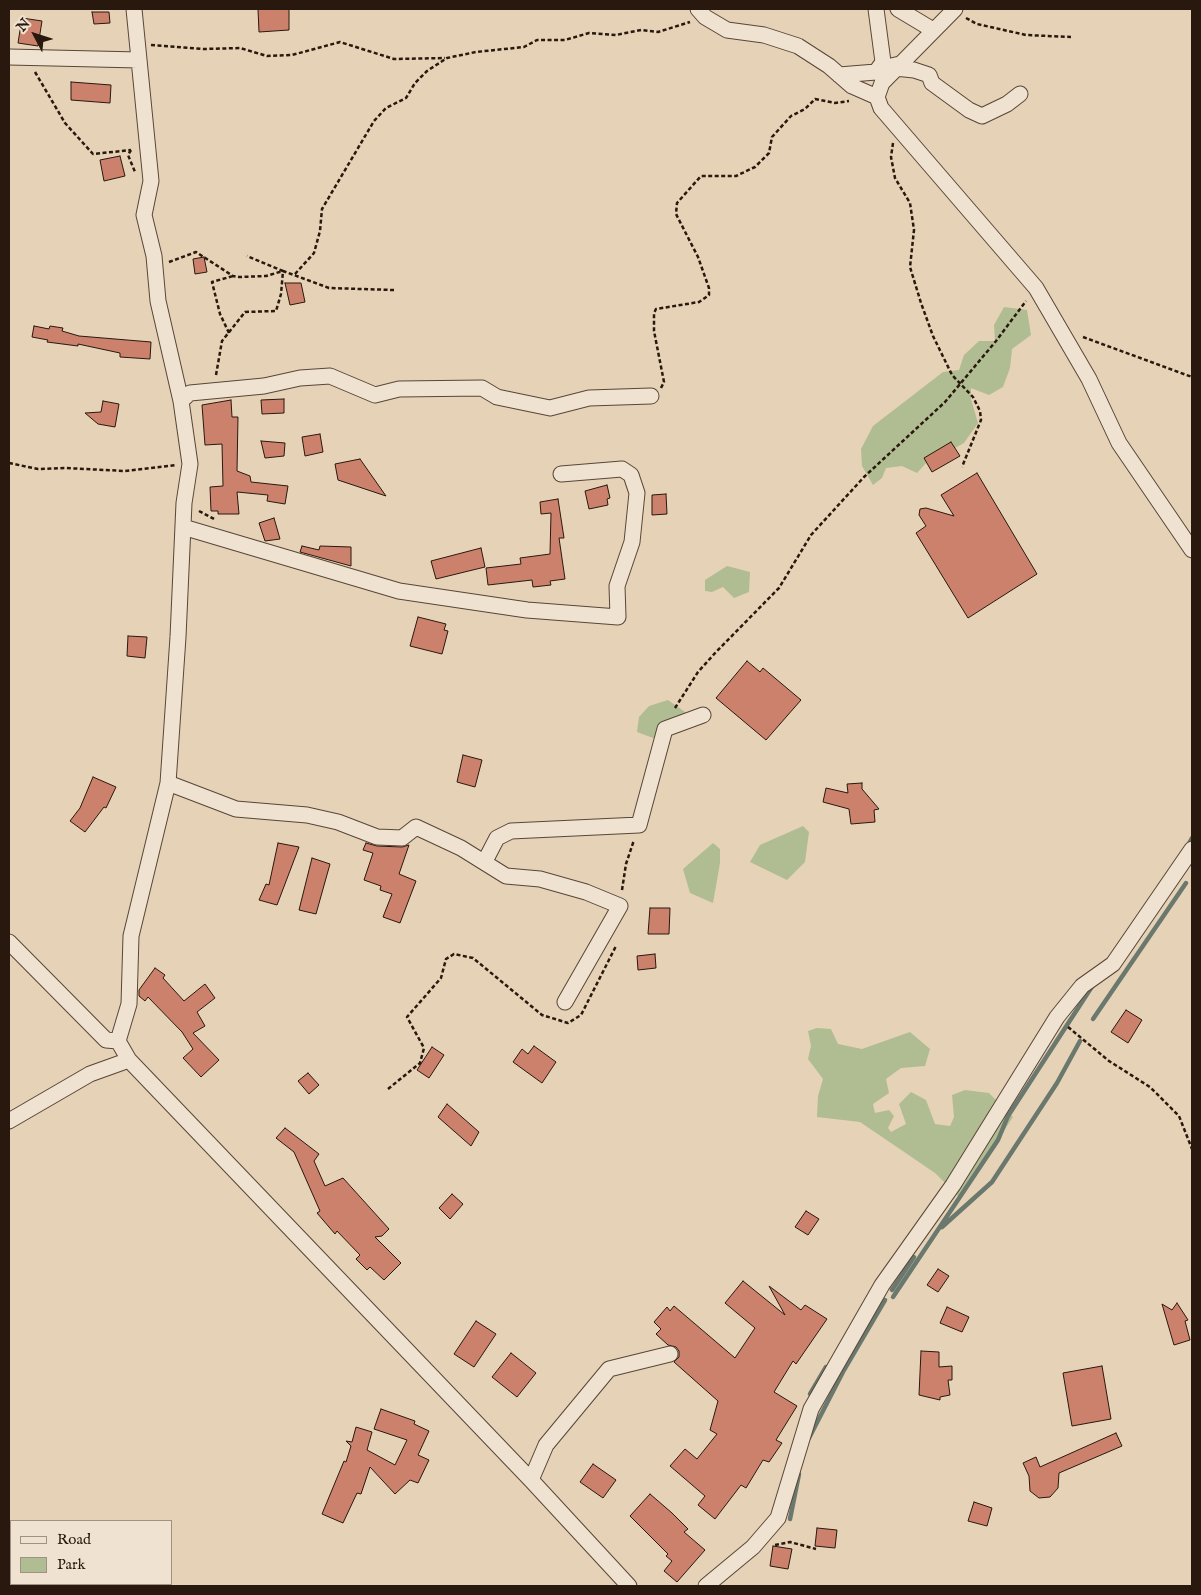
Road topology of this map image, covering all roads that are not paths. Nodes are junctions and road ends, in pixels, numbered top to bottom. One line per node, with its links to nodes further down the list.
1 (134, 9): 8 (street)
2 (876, 9): 10 (street)
3 (898, 9): 6 (street)
4 (954, 10): 6 (street)
5 (701, 13): 11 (street)
6 (933, 30): 9 (street)
7 (9, 57): 8 (street)
8 (139, 60): 15 (street)
9 (898, 66): 10 (street); 12 (street); 13 (street)
10 (878, 69): 11 (street)
11 (839, 75): 13 (street)
12 (1020, 94)
13 (877, 97): 18 (street)
14 (650, 396): 15 (street)
15 (181, 401): 17 (street)
16 (561, 474): 17 (street)
17 (183, 526): 20 (street)
18 (1192, 550)
19 (703, 715): 22 (street)
20 (168, 783): 22 (street); 25 (street)
21 (1192, 849): 31 (street)
22 (485, 861): 24 (street)
23 (9, 942): 25 (street)
24 (565, 1002)
25 (118, 1041): 26 (street)
26 (129, 1060): 27 (street); 29 (street)
27 (9, 1121)
28 (670, 1354): 29 (street)
29 (531, 1480): 30 (street)
30 (629, 1586)
31 (706, 1586)

